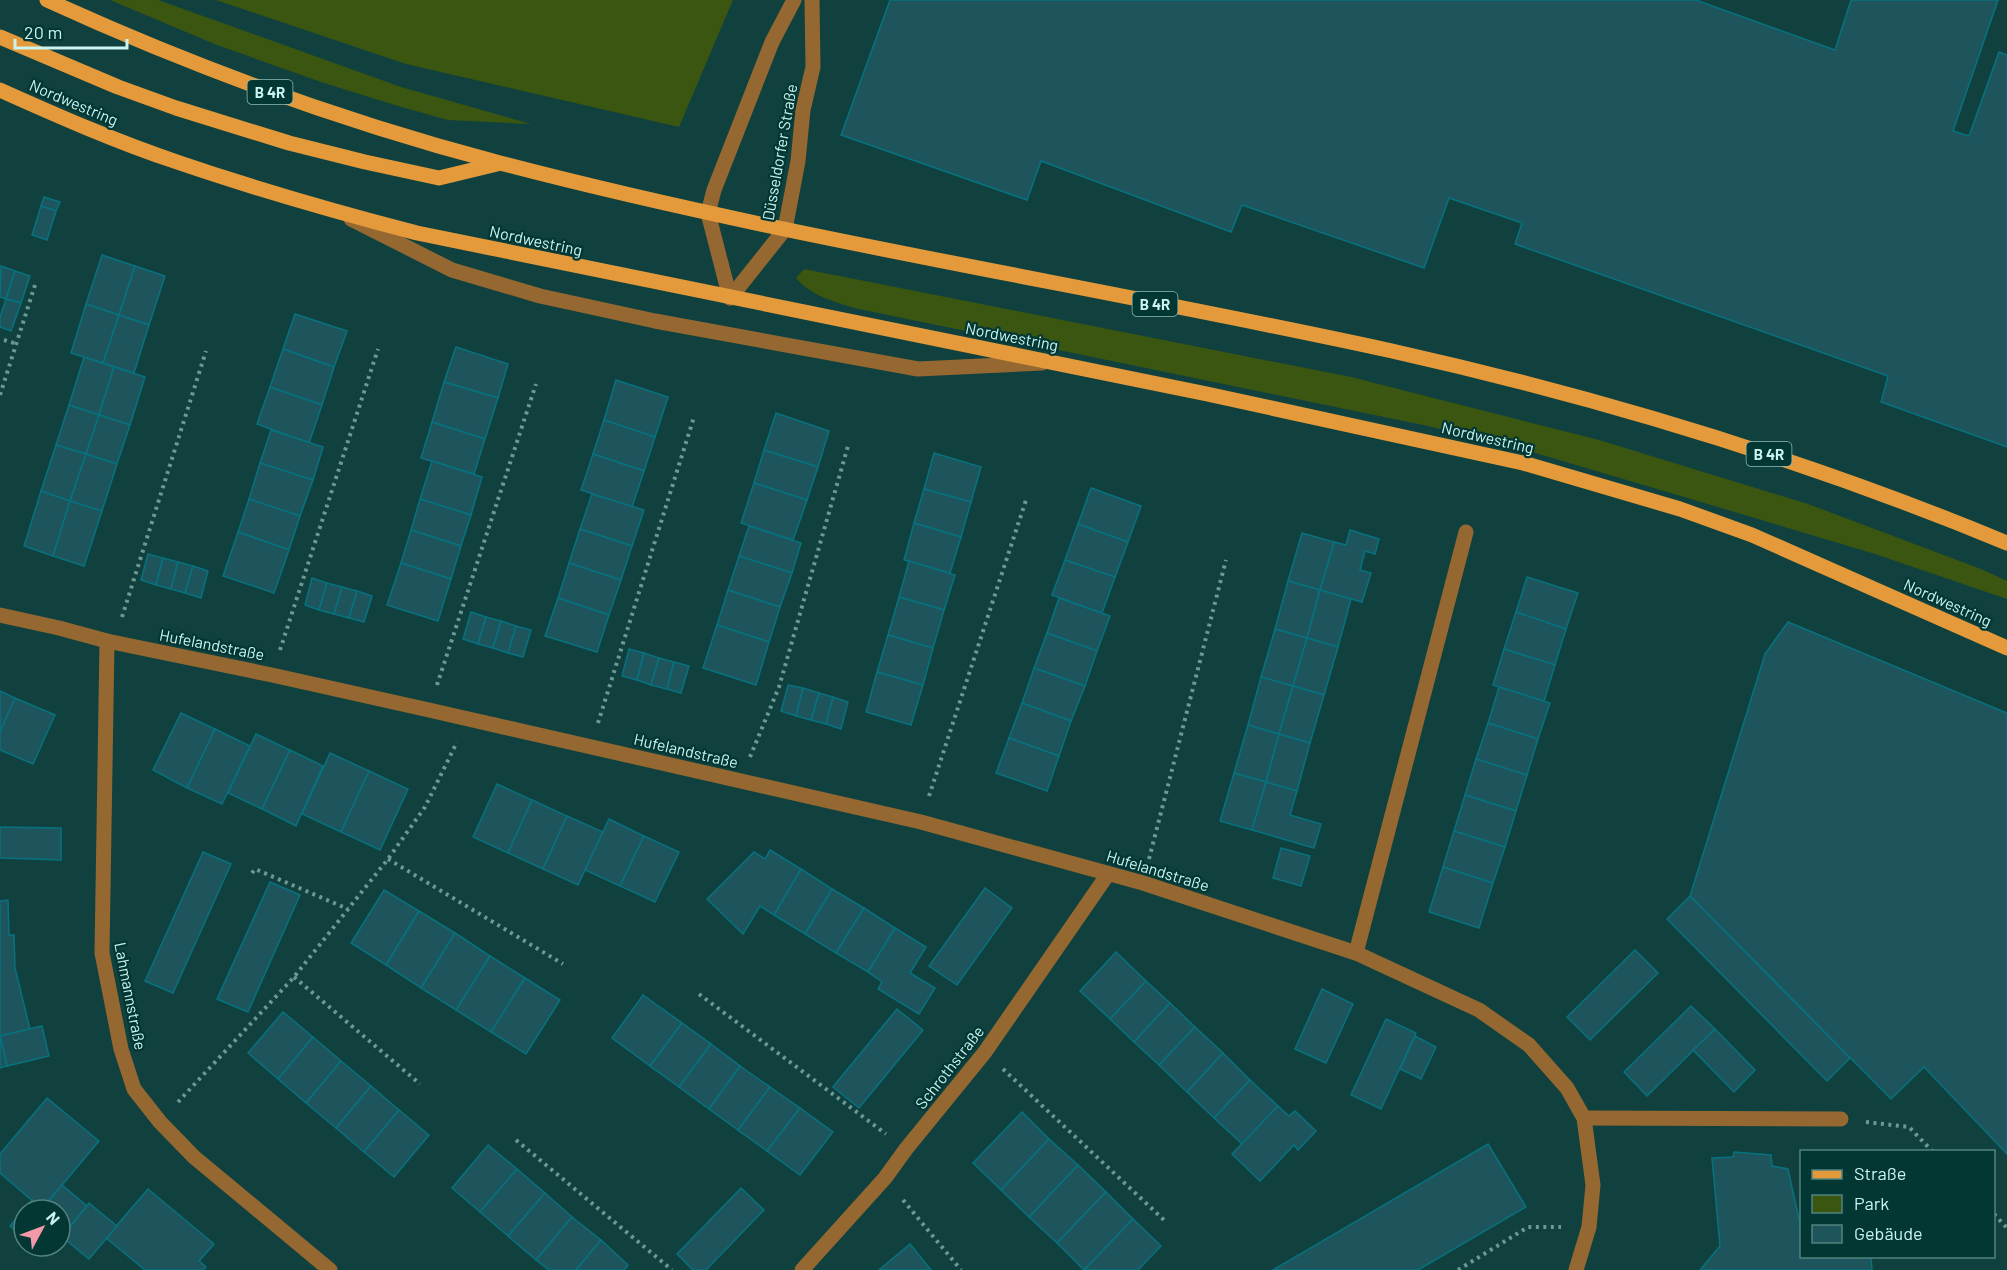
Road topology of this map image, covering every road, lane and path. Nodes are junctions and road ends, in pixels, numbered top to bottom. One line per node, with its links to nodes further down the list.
1 (47, 0): 6 (main road, B 4R)
2 (794, 0): 8 (street, Düsseldorfer Straße)
3 (812, 0): 9 (street, Düsseldorfer Straße)
4 (0, 37): 6 (main road)
5 (0, 90): 7 (main road, Nordwestring)
6 (500, 163): 8 (main road, B 4R)
7 (338, 212): 11 (main road, Nordwestring); 16 (street)
8 (708, 213): 9 (main road, B 4R); 11 (street)
9 (784, 229): 11 (street, Düsseldorfer Straße); 23 (main road, B 4R)
10 (35, 285): 13 (path)
11 (730, 298): 16 (main road, Nordwestring)
12 (4, 340): 13 (path)
13 (17, 344): 18 (path)
14 (378, 349): 28 (path)
15 (206, 351): 26 (path)
16 (1053, 363): 27 (main road, Nordwestring)
17 (536, 384): 29 (path)
18 (0, 395)
19 (694, 417): 31 (path)
20 (848, 446): 32 (path)
21 (1027, 497): 33 (path)
22 (1466, 532): 39 (street)
23 (2007, 543)
24 (1226, 560): 37 (path)
25 (0, 615): 26 (street, Hufelandstraße)
26 (110, 642): 28 (street, Hufelandstraße); 47 (street, Lahmannstraße)
27 (2007, 648)
28 (272, 675): 29 (street, Hufelandstraße)
29 (429, 710): 30 (street, Hufelandstraße)
30 (468, 719): 31 (street, Hufelandstraße); 34 (path)
31 (591, 746): 32 (street, Hufelandstraße)
32 (740, 781): 33 (street, Hufelandstraße)
33 (921, 822): 36 (street, Hufelandstraße)
34 (388, 859): 38 (path); 40 (path)
35 (252, 873): 38 (path)
36 (1108, 874): 37 (street, Hufelandstraße); 43 (street, Schrothstraße)
37 (1143, 883): 39 (street, Hufelandstraße)
38 (348, 909): 41 (path)
39 (1356, 952): 45 (street, Hufelandstraße)
40 (562, 964)
41 (294, 977): 44 (path); 47 (path)
42 (699, 994): 50 (path)
43 (985, 1053): 50 (street, Schrothstraße); 54 (path)
44 (420, 1084)
45 (1584, 1118): 46 (street); 55 (street, Hufelandstraße)
46 (1840, 1119)
47 (160, 1122): 57 (street, Lahmannstraße)
48 (1865, 1122): 51 (path)
49 (516, 1140): 58 (path)
50 (906, 1149): 52 (street, Schrothstraße)
51 (1931, 1150)
52 (885, 1179): 59 (street, Schrothstraße); 60 (path)
53 (1995, 1215): 56 (path)
54 (1164, 1220)
55 (1589, 1227): 61 (path); 62 (street, Hufelandstraße)
56 (2007, 1228)
57 (330, 1270)
58 (672, 1270)
59 (802, 1270)
60 (961, 1270)
61 (1458, 1270)
62 (1576, 1270)

